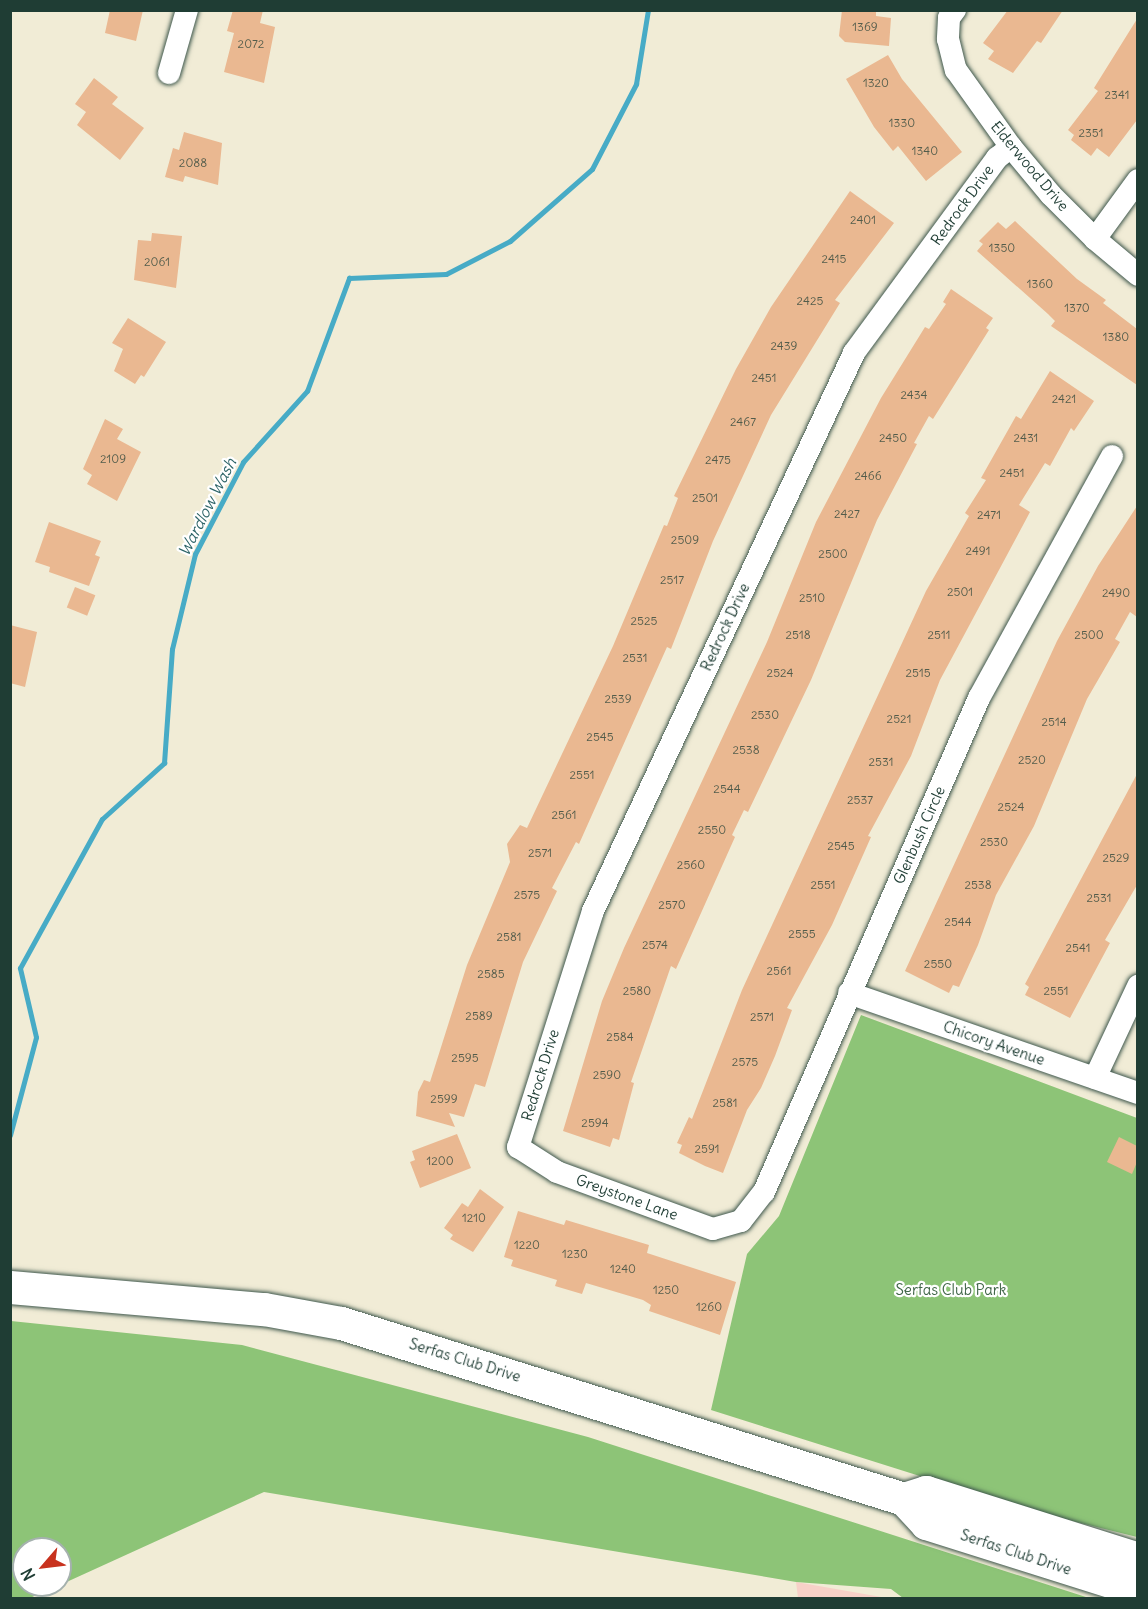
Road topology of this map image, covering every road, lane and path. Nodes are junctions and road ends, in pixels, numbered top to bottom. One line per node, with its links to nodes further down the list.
1 (187, 10): 3 (street)
2 (955, 10): 4 (street, Elderwood Drive)
3 (169, 73)
4 (1011, 147): 6 (street, Elderwood Drive); 13 (street, Redrock Drive)
5 (1137, 180): 6 (street)
6 (1095, 239): 7 (street, Elderwood Drive)
7 (1137, 275)
8 (1112, 456): 10 (street, Glenbush Circle)
9 (1137, 986): 11 (street)
10 (849, 993): 11 (street, Chicory Avenue); 14 (street, Glenbush Circle)
11 (1095, 1078): 12 (street, Chicory Avenue)
12 (1137, 1093)
13 (518, 1147): 14 (street, Greystone Lane)
14 (741, 1221)
15 (10, 1287): 16 (main road, Serfas Club Drive)
16 (904, 1499): 17 (main road, Serfas Club Drive); 18 (main road, Serfas Club Drive)
17 (1137, 1559)
18 (1137, 1590)

